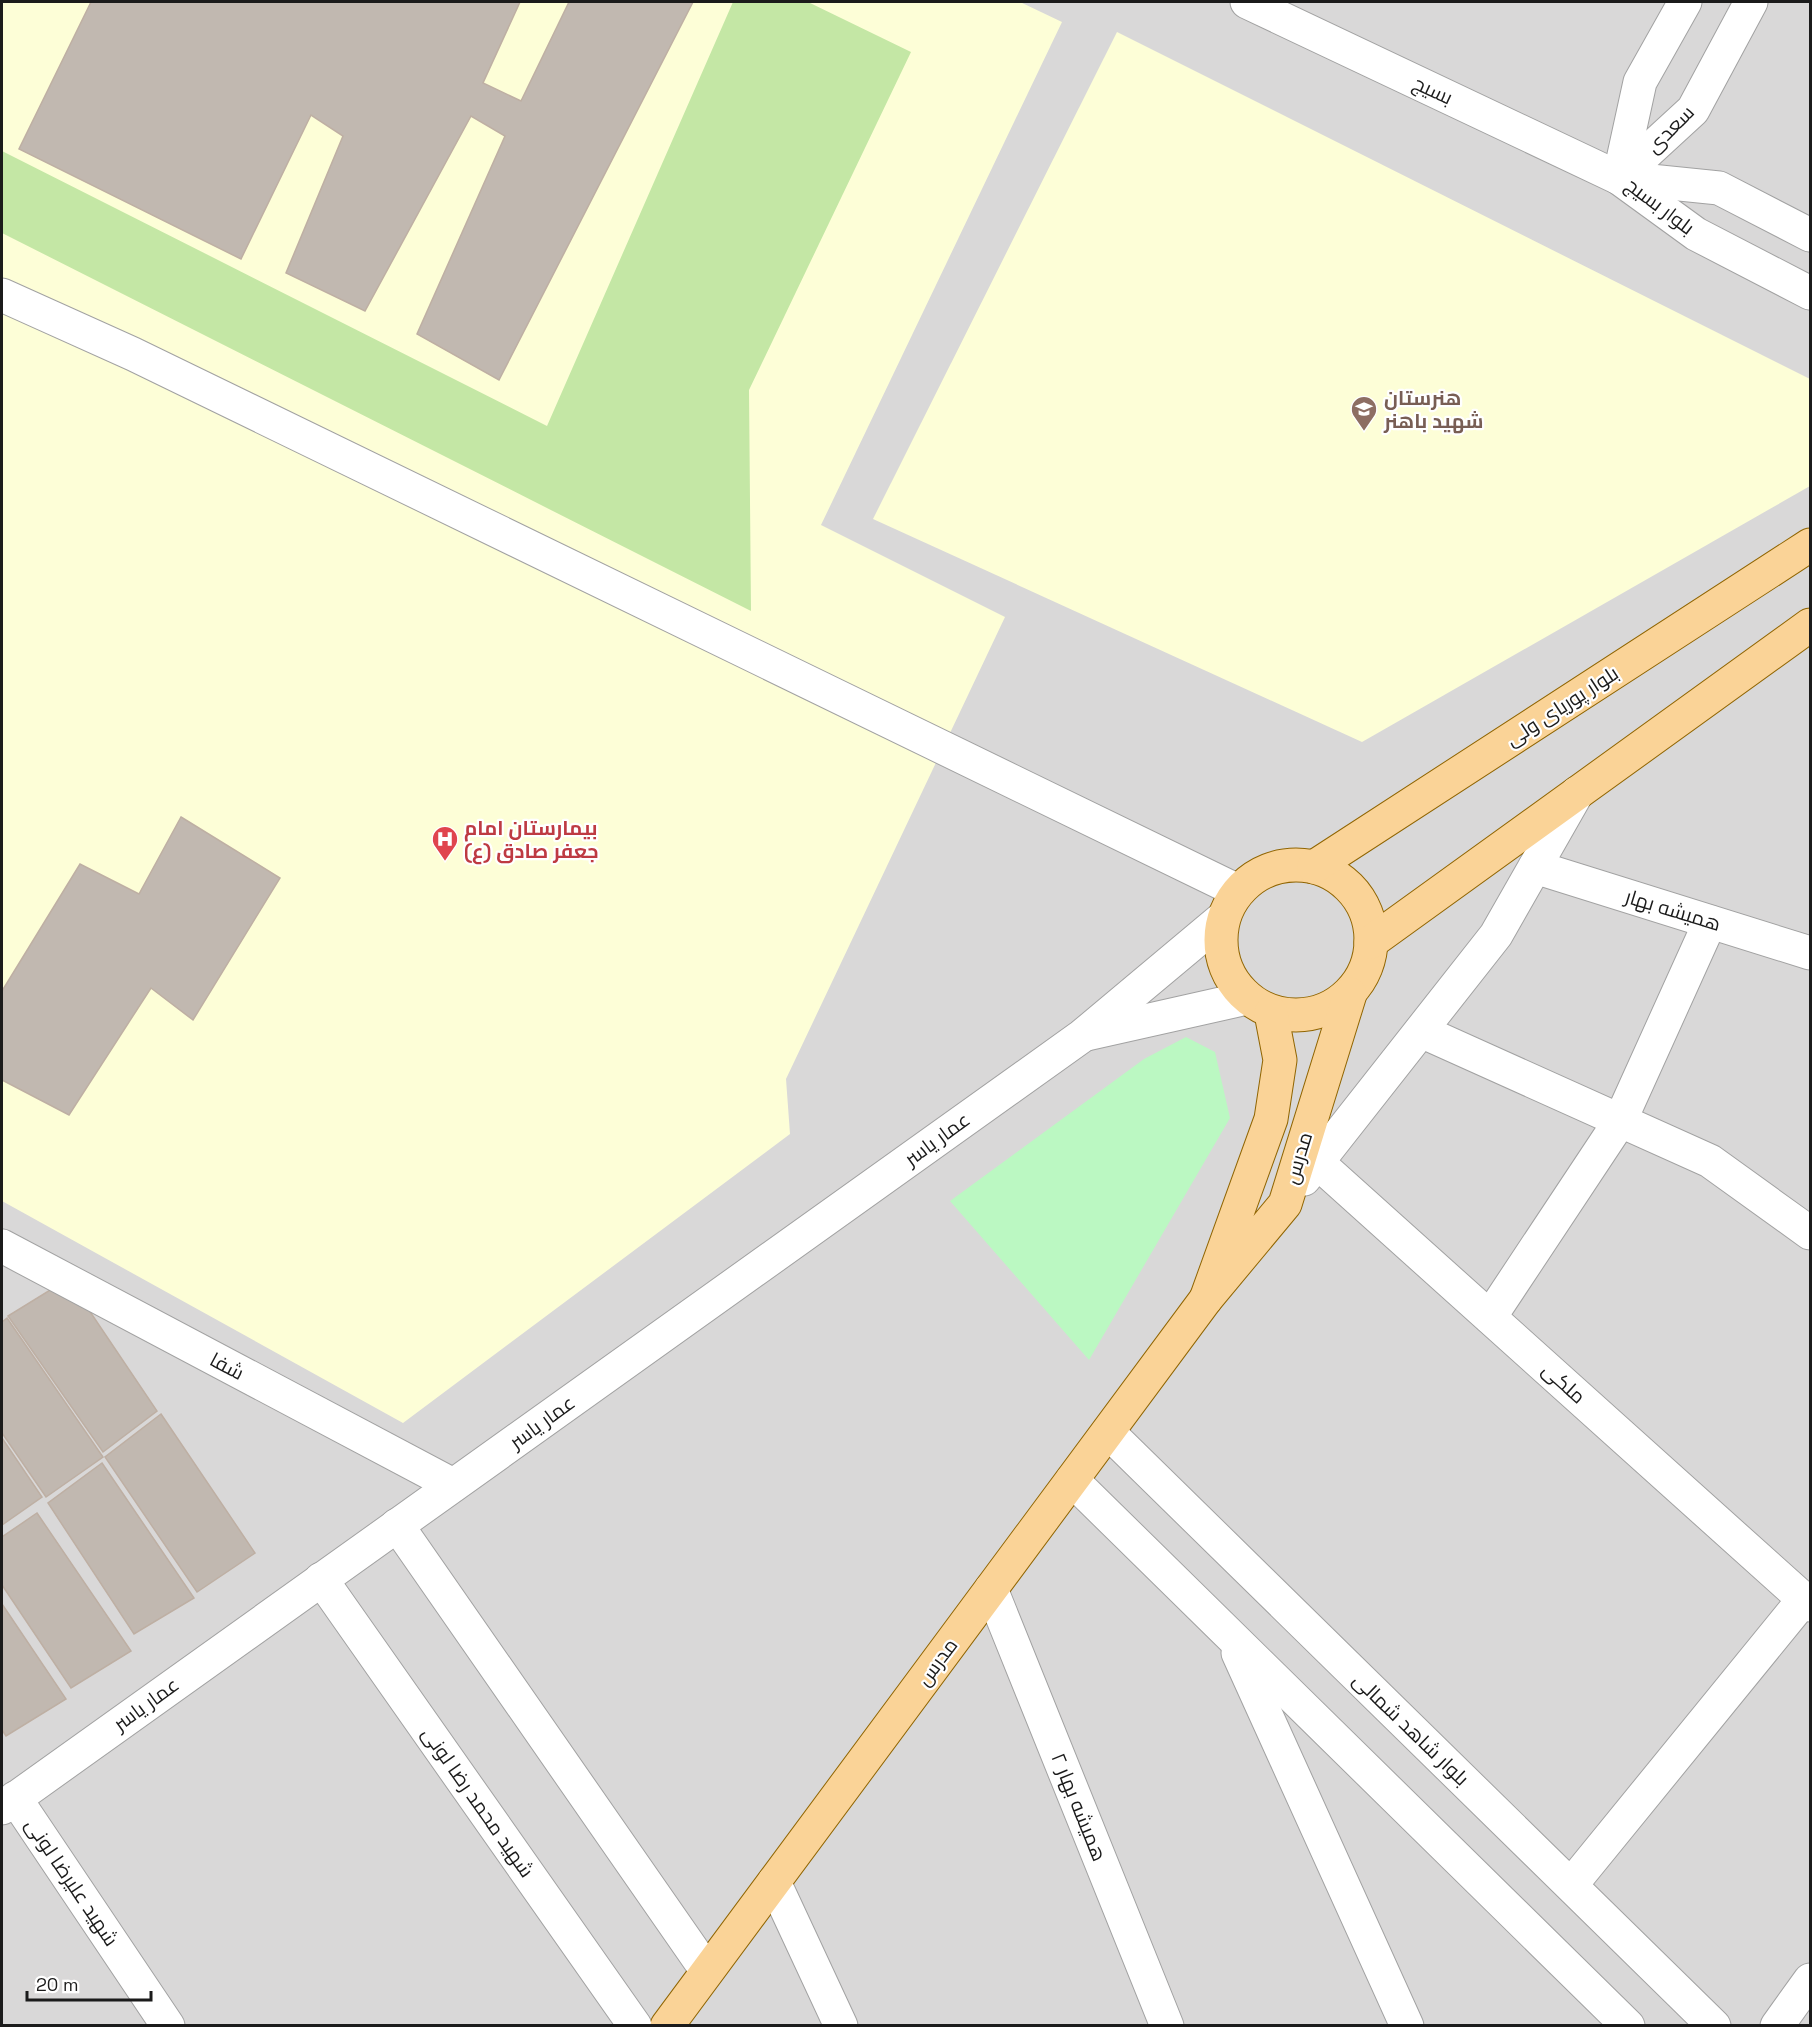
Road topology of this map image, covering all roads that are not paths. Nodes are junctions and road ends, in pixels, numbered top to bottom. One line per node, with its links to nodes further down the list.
1 (1247, 2): 4 (street, بسیج)
2 (1685, 2): 4 (street, سعدی)
3 (1751, 2): 4 (street, سعدی)
4 (1619, 178): 5 (street, بلوار بسیج); 6 (street, بلوار بسیج)
5 (1810, 235)
6 (1810, 293)
7 (2, 295): 13 (street)
8 (1810, 545): 11 (main road, بلوار پوریای ولی)
9 (1810, 625): 10 (main road)
10 (1577, 793): 12 (street); 15 (main road)
11 (1314, 867): 13 (main road); 15 (main road)
12 (1535, 867): 14 (street, همیشه بهار); 19 (street)
13 (1231, 905): 18 (main road); 20 (street, عمار یاسر)
14 (1710, 922): 16 (street, همیشه بهار); 21 (street)
15 (1371, 942): 17 (main road)
16 (1810, 954)
17 (1350, 994): 18 (main road); 23 (main road, مدرس)
18 (1259, 1005): 20 (street, عمار یاسر); 26 (main road, مدرس)
19 (1421, 1030): 21 (street); 22 (street)
20 (1082, 1036): 30 (street, عمار یاسر)
21 (1620, 1121): 24 (street); 27 (street)
22 (1317, 1162): 23 (street); 27 (street, ملکی)
23 (1285, 1204): 26 (main road, مدرس)
24 (1810, 1233)
25 (9, 1259): 30 (street, شفا)
26 (1206, 1299): 28 (main road, مدرس)
27 (1490, 1317): 34 (street, ملکی)
28 (1108, 1432): 29 (main road, مدرس); 38 (street, بلوار شاهد شمالی)
29 (1072, 1480): 33 (main road, مدرس); 35 (street)
30 (453, 1485): 31 (street, عمار یاسر)
31 (397, 1525): 32 (street, عمار یاسر); 39 (street)
32 (321, 1580): 36 (street, عمار یاسر); 42 (street, شهید محمد رضا لونی)
33 (991, 1589): 37 (main road, مدرس); 45 (street, همیشه بهار ۲)
34 (1807, 1602): 38 (street)
35 (1231, 1636): 46 (street); 47 (street)
36 (8, 1803): 41 (street, شهید علیرضا لونی)
37 (774, 1882): 39 (main road, مدرس); 44 (street)
38 (1571, 1885): 48 (street, بلوار شاهد شمالی)
39 (707, 1971): 43 (main road, مدرس)
40 (1810, 1980): 49 (street)
41 (168, 2025)
42 (635, 2025)
43 (667, 2025)
44 (841, 2025)
45 (1167, 2025)
46 (1407, 2025)
47 (1628, 2025)
48 (1714, 2025)
49 (1777, 2025)

